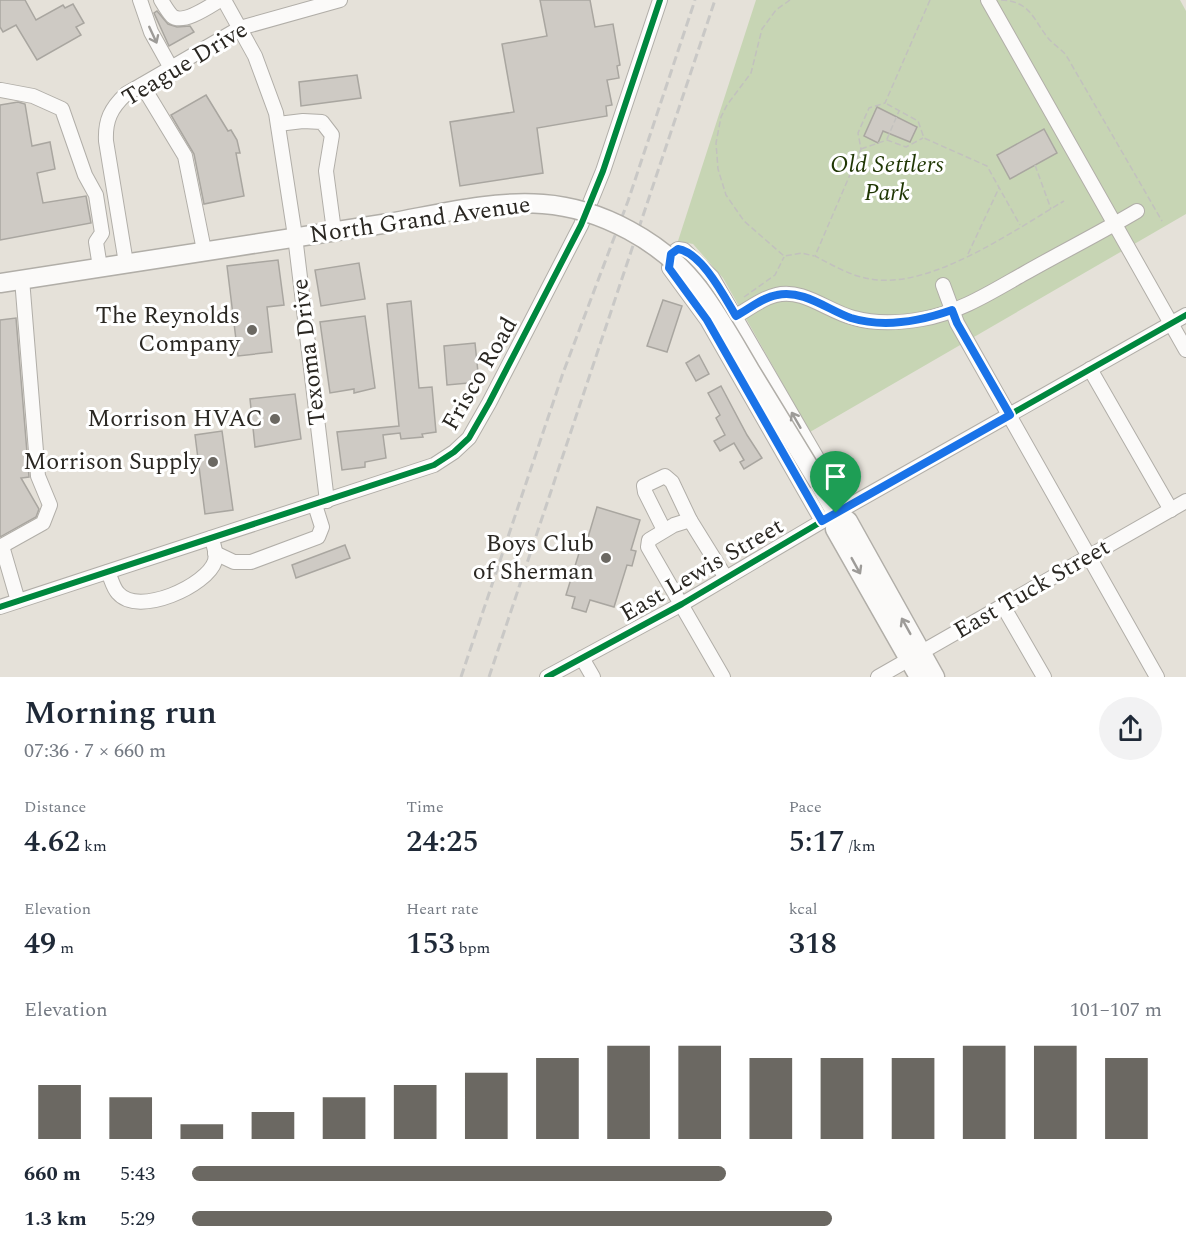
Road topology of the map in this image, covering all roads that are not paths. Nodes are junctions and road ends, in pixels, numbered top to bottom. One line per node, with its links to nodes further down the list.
1 (140, 0): 9 (street, one-way to 9)
2 (161, 0): 3 (street)
3 (222, 0): 8 (street, Texoma Drive)
4 (340, 0): 6 (street, Teague Drive)
5 (660, 0): 31 (street, Frisco Road)
6 (320, 2): 8 (street, Teague Drive)
7 (989, 2): 14 (street)
8 (240, 28): 9 (street, Teague Drive); 12 (street, Texoma Drive)
9 (171, 68): 10 (street, Teague Drive)
10 (142, 85): 17 (street); 18 (street, Teague Drive)
11 (1, 90): 19 (street)
12 (278, 124): 15 (street); 16 (street, Texoma Drive)
13 (1137, 211): 14 (street)
14 (1114, 224): 23 (street); 26 (street)
15 (334, 231): 16 (main road, North Grand Avenue); 33 (main road, North Grand Avenue, bridge)
16 (295, 236): 17 (main road, North Grand Avenue); 31 (street, Texoma Drive)
17 (204, 250): 18 (main road, North Grand Avenue)
18 (126, 263): 19 (main road, North Grand Avenue)
19 (100, 267): 20 (main road, North Grand Avenue)
20 (22, 279): 21 (main road, North Grand Avenue); 37 (street)
21 (0, 283)
22 (943, 285): 23 (street)
23 (952, 310): 24 (street); 29 (street)
24 (742, 313): 33 (street, one-way to 24); 33 (street)
25 (1186, 315): 26 (street, East Lewis Street)
26 (1171, 324): 27 (street); 28 (street, East Lewis Street)
27 (1186, 350)
28 (1090, 369): 29 (street, East Lewis Street); 32 (street)
29 (1010, 415): 33 (street, East Lewis Street); 39 (street)
30 (1186, 501): 32 (street, East Tuck Street)
31 (321, 503): 36 (street, Frisco Road); 38 (street, Texoma Drive)
32 (1171, 510): 39 (street, East Tuck Street)
33 (835, 514): 41 (street, East Lewis Street); 46 (main road, North Grand Avenue)
34 (690, 520): 35 (street); 35 (street); 41 (street)
35 (664, 530): 43 (street)
36 (211, 538): 38 (street); 40 (street, Frisco Road)
37 (1, 547): 42 (street)
38 (215, 553): 40 (street)
39 (1089, 557): 44 (street, East Tuck Street); 55 (street)
40 (108, 572): 42 (street, Frisco Road)
41 (726, 578): 43 (street, East Lewis Street)
42 (18, 601): 45 (street, Frisco Road)
43 (682, 604): 47 (street, East Lewis Street); 50 (street)
44 (1003, 606): 46 (street, East Tuck Street); 54 (street)
45 (0, 607)
46 (915, 656): 51 (street, East Tuck Street); 52 (main road, North Grand Avenue); 53 (main road, North Grand Avenue)
47 (582, 658): 48 (street, East Lewis Street); 49 (street)
48 (547, 677)
49 (593, 677)
50 (723, 677)
51 (878, 677)
52 (919, 677)
53 (935, 677)
54 (1044, 677)
55 (1157, 677)

